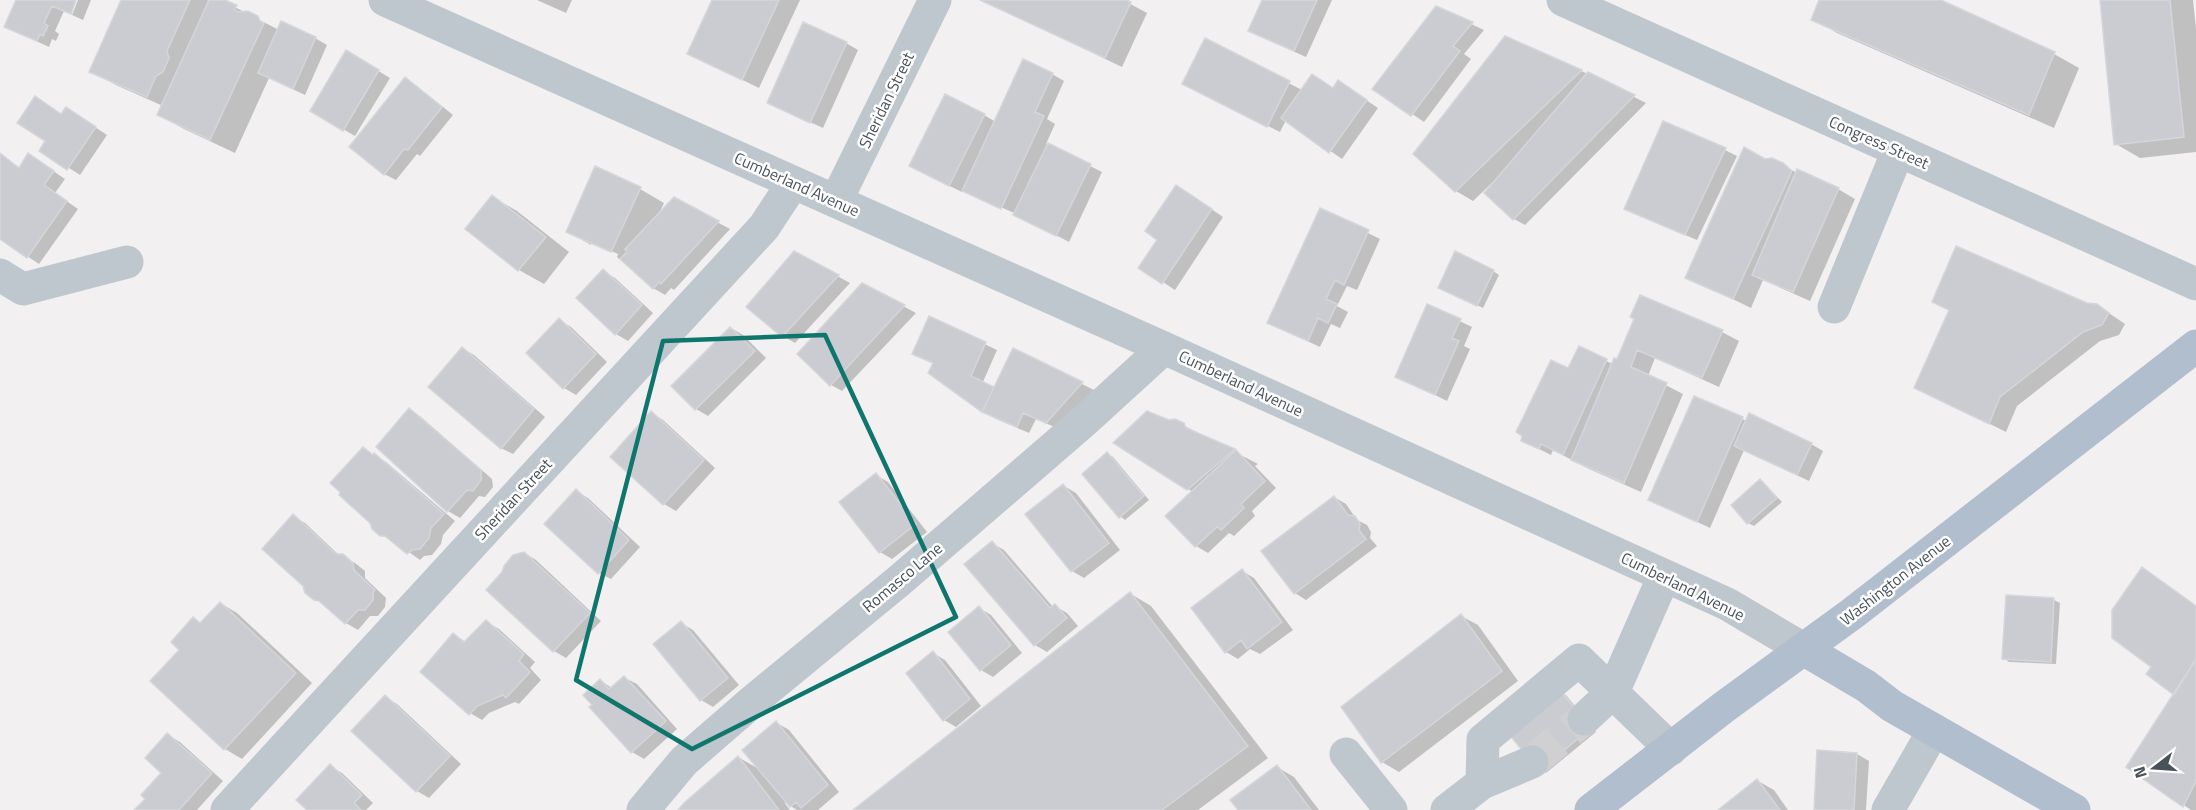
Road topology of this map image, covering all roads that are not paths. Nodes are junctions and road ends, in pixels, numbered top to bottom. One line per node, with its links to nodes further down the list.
1 (385, 0): 6 (street, Cumberland Avenue)
2 (935, 0): 7 (street, Sheridan Street)
3 (1563, 0): 4 (street, Congress Street)
4 (1610, 10): 5 (street, Congress Street)
5 (1898, 151): 10 (street, Congress Street); 11 (street)
6 (794, 183): 7 (street, Cumberland Avenue); 23 (street, Sheridan Street)
7 (836, 201): 13 (street, Cumberland Avenue)
8 (127, 262): 9 (street)
9 (0, 275)
10 (2196, 284)
11 (1834, 307)
12 (2196, 346): 15 (main road, Washington Avenue)
13 (1164, 348): 14 (street, Cumberland Avenue); 24 (street, Romasco Lane)
14 (1664, 576): 15 (street, Cumberland Avenue); 16 (street)
15 (1805, 650): 18 (main road, Cumberland Avenue); 19 (main road, Washington Avenue)
16 (1613, 692): 17 (street); 19 (street); 22 (street)
17 (1584, 719)
18 (1934, 730): 28 (street); 29 (main road, Cumberland Avenue)
19 (1671, 749): 27 (main road, Washington Avenue)
20 (1346, 754): 25 (street)
21 (1532, 762): 22 (street)
22 (1482, 783): 26 (street)
23 (227, 810)
24 (643, 810)
25 (1391, 810)
26 (1447, 810)
27 (1591, 810)
28 (1888, 810)
29 (2074, 810)

